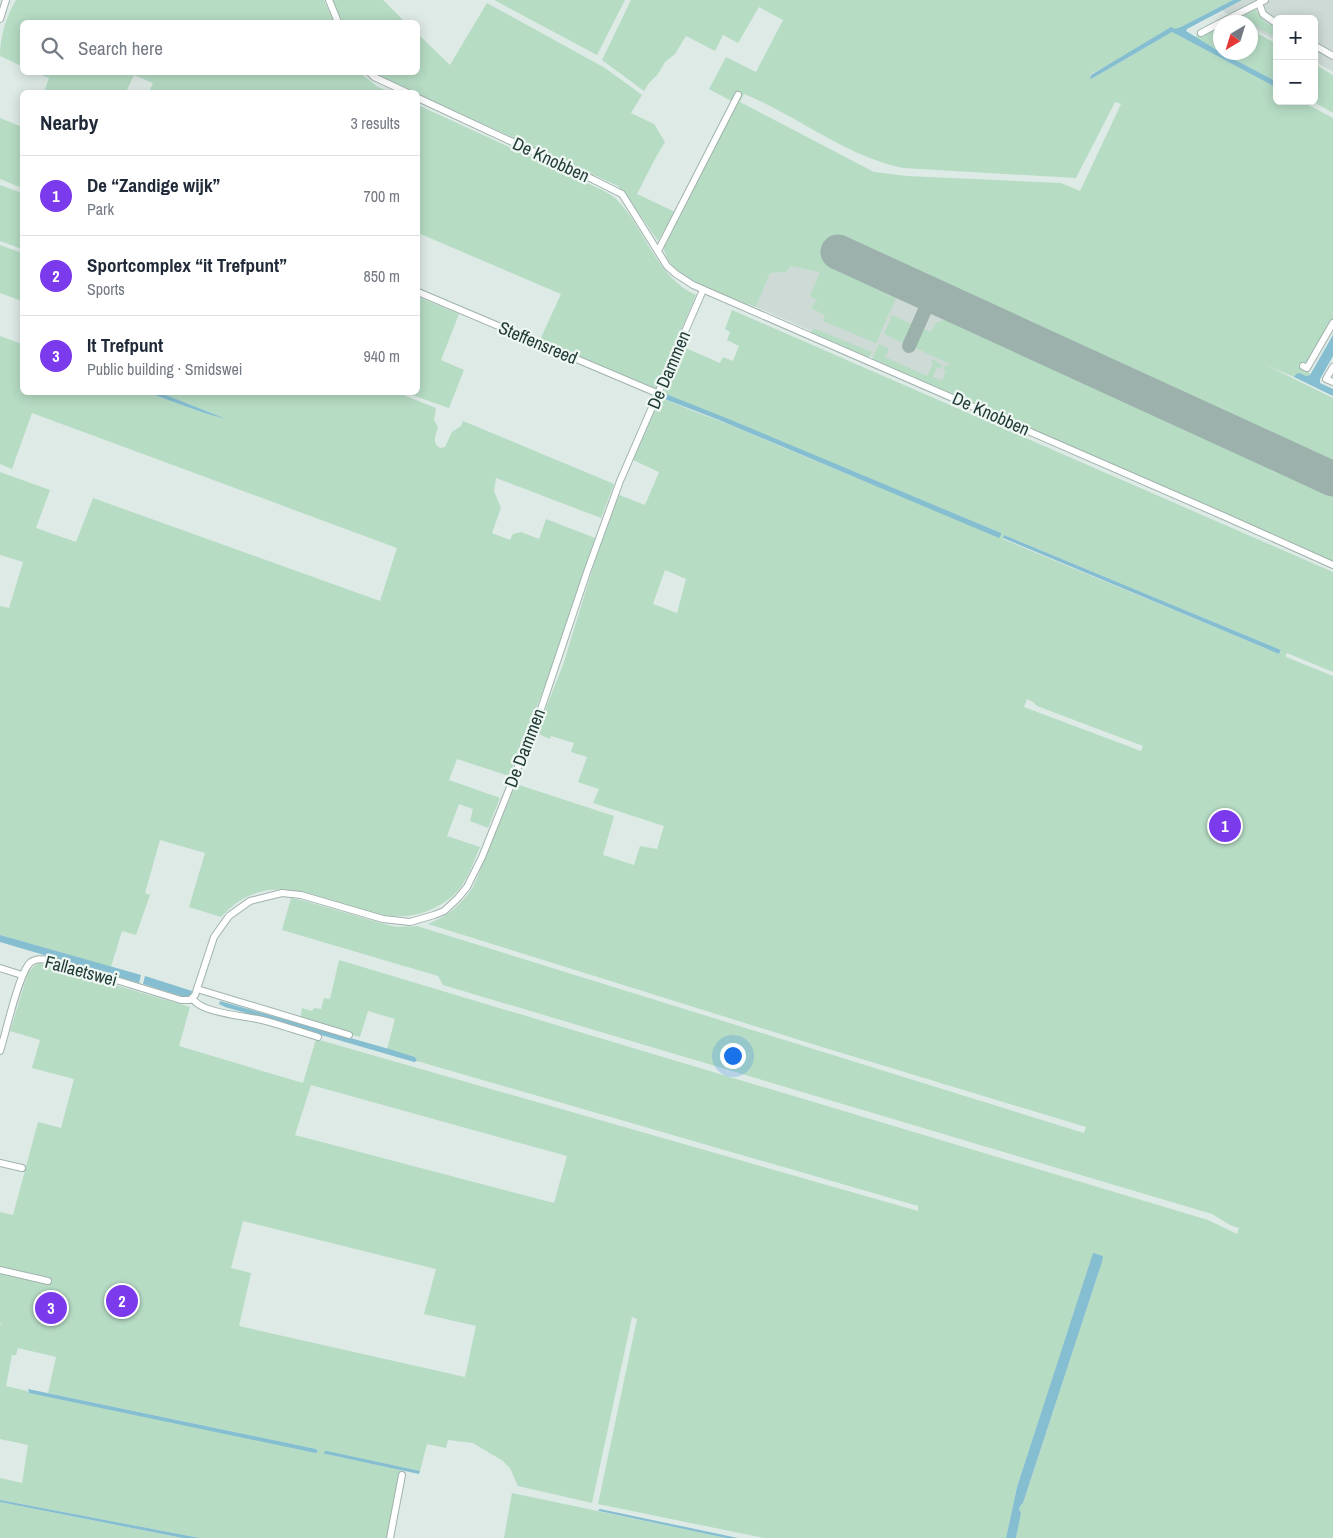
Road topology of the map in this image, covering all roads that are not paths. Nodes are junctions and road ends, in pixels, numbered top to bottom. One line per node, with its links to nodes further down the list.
1 (6, 0): 5 (street)
2 (329, 0): 6 (street)
3 (1262, 2): 4 (street); 7 (street)
4 (1237, 15)
5 (0, 20)
6 (337, 20)
7 (1273, 22)
8 (1213, 27): 9 (street)
9 (1201, 33)
10 (1318, 47): 11 (street)
11 (1333, 56)
12 (372, 75): 13 (street)
13 (402, 90)
14 (738, 95): 16 (street)
15 (420, 99): 16 (street, De Knobben)
16 (658, 251): 17 (street, De Knobben)
17 (703, 290): 23 (street, De Dammen); 24 (street, De Knobben)
18 (420, 293): 23 (street, Steffensreed)
19 (1333, 323): 20 (street)
20 (1303, 366)
21 (1333, 367): 22 (street)
22 (1330, 380)
23 (659, 394): 27 (street, De Dammen)
24 (1333, 565)
25 (0, 968): 26 (street)
26 (22, 975): 28 (street, Fallaetswei); 31 (street, Fallaetswei)
27 (197, 990): 28 (street); 29 (street)
28 (193, 999): 30 (street, Fallaetswei)
29 (350, 1035)
30 (318, 1036)
31 (0, 1051)
32 (0, 1163): 33 (street)
33 (22, 1168)
34 (0, 1270): 35 (street)
35 (48, 1281)
36 (402, 1476): 37 (street)
37 (390, 1538)

